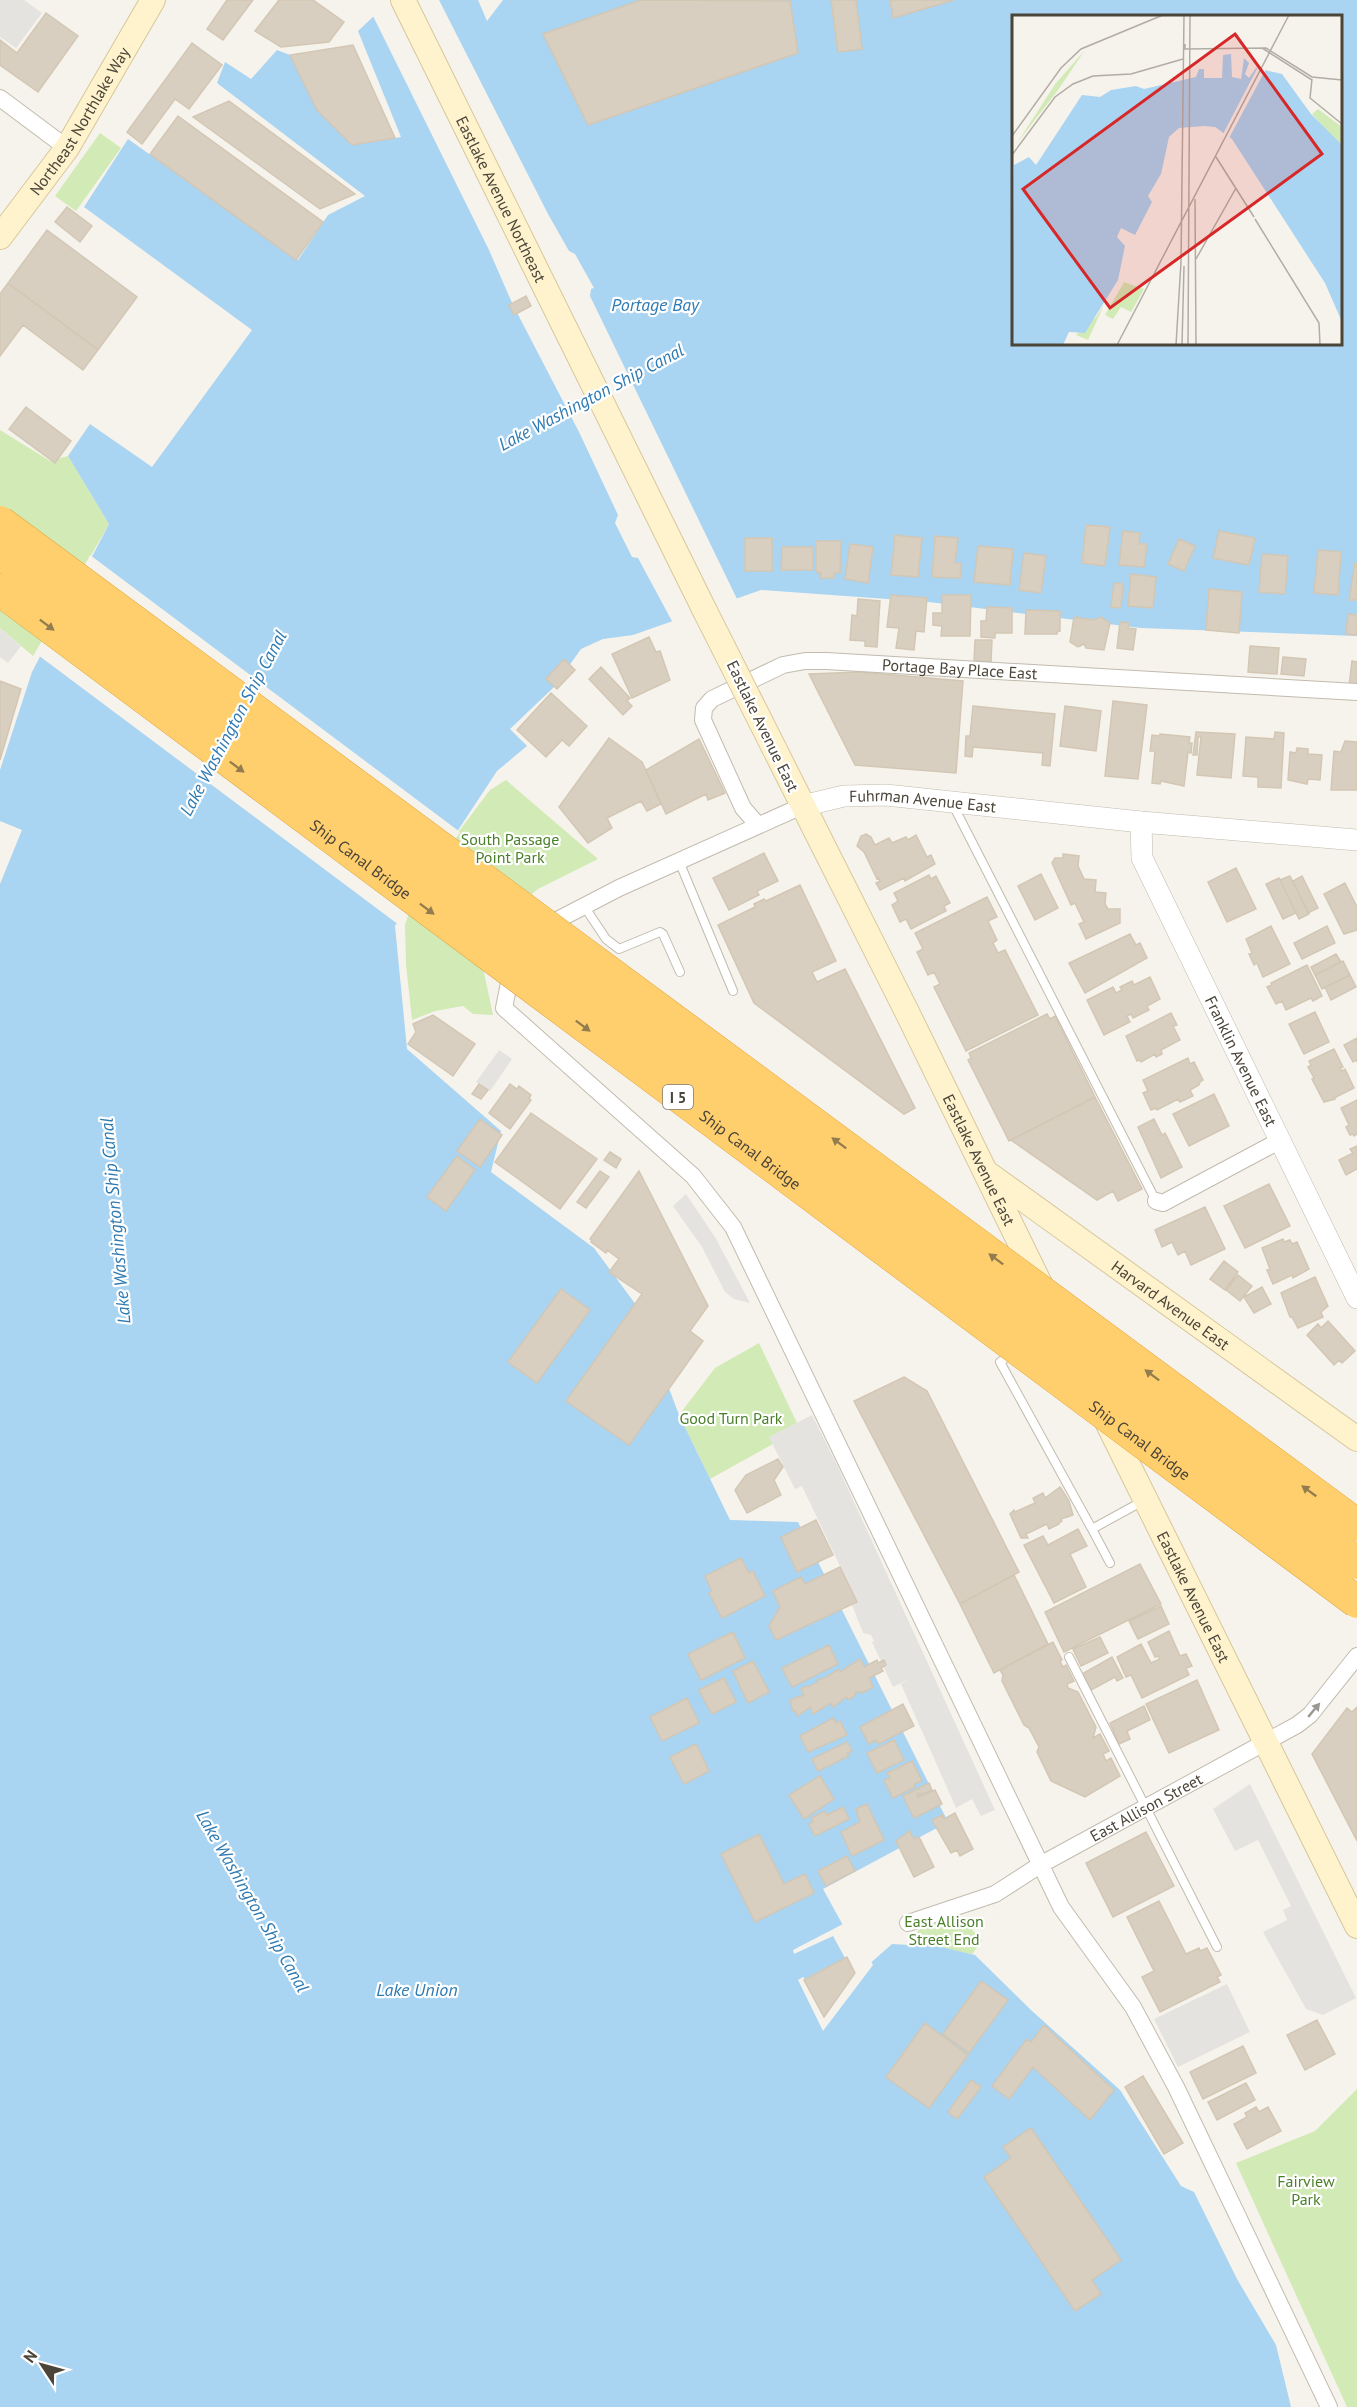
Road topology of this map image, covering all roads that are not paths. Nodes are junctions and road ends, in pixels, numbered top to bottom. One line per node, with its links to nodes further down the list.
1 (153, 0): 4 (main road, Northeast Northlake Way)
2 (403, 0): 6 (main road, Eastlake Avenue Northeast)
3 (0, 98): 4 (street)
4 (67, 148): 5 (main road, Northeast Northlake Way)
5 (0, 237)
6 (600, 397): 12 (main road, Eastlake Avenue East, bridge)
7 (0, 522): 29 (highway, one-way to 7, bridge)
8 (0, 553): 32 (highway, Ship Canal Bridge, bridge)
9 (0, 590): 33 (highway, Ship Canal Bridge / I 5, one-way to 33, bridge)
10 (1357, 692): 14 (street, Portage Bay Place East)
11 (951, 802): 12 (street, Fuhrman Avenue East); 13 (street, Fuhrman Avenue East); 22 (lane)
12 (802, 806): 14 (street, Fuhrman Avenue East); 21 (main road, Eastlake Avenue East)
13 (1141, 822): 15 (street, Fuhrman Avenue East); 20 (street, Franklin Avenue East)
14 (758, 824): 16 (street, Fuhrman Avenue East)
15 (1357, 840)
16 (679, 861): 17 (street, Fuhrman Avenue East); 19 (lane)
17 (584, 906): 18 (lane); 38 (street, Fuhrman Avenue East)
18 (681, 972)
19 (734, 991)
20 (1279, 1141): 22 (street); 23 (street, Franklin Avenue East)
21 (985, 1172): 27 (main road, Harvard Avenue East); 28 (main road, Eastlake Avenue East)
22 (1156, 1201)
23 (1357, 1298)
24 (1049, 1326): 25 (lane)
25 (1040, 1333)
26 (1023, 1345): 30 (lane)
27 (1357, 1439)
28 (1145, 1499): 30 (lane); 36 (main road, Eastlake Avenue East)
29 (1357, 1525)
30 (1092, 1529): 31 (lane)
31 (1110, 1563)
32 (1357, 1563)
33 (1357, 1602)
34 (1357, 1656): 36 (street, East Allison Street, one-way to 34)
35 (1069, 1657): 37 (lane)
36 (1265, 1742): 37 (street, East Allison Street); 40 (main road, Eastlake Avenue East)
37 (1146, 1807): 38 (street, East Allison Street); 41 (lane)
38 (1040, 1865): 39 (street, East Allison Street); 42 (street)
39 (908, 1923)
40 (1357, 1926)
41 (1218, 1947)
42 (1329, 2407)

